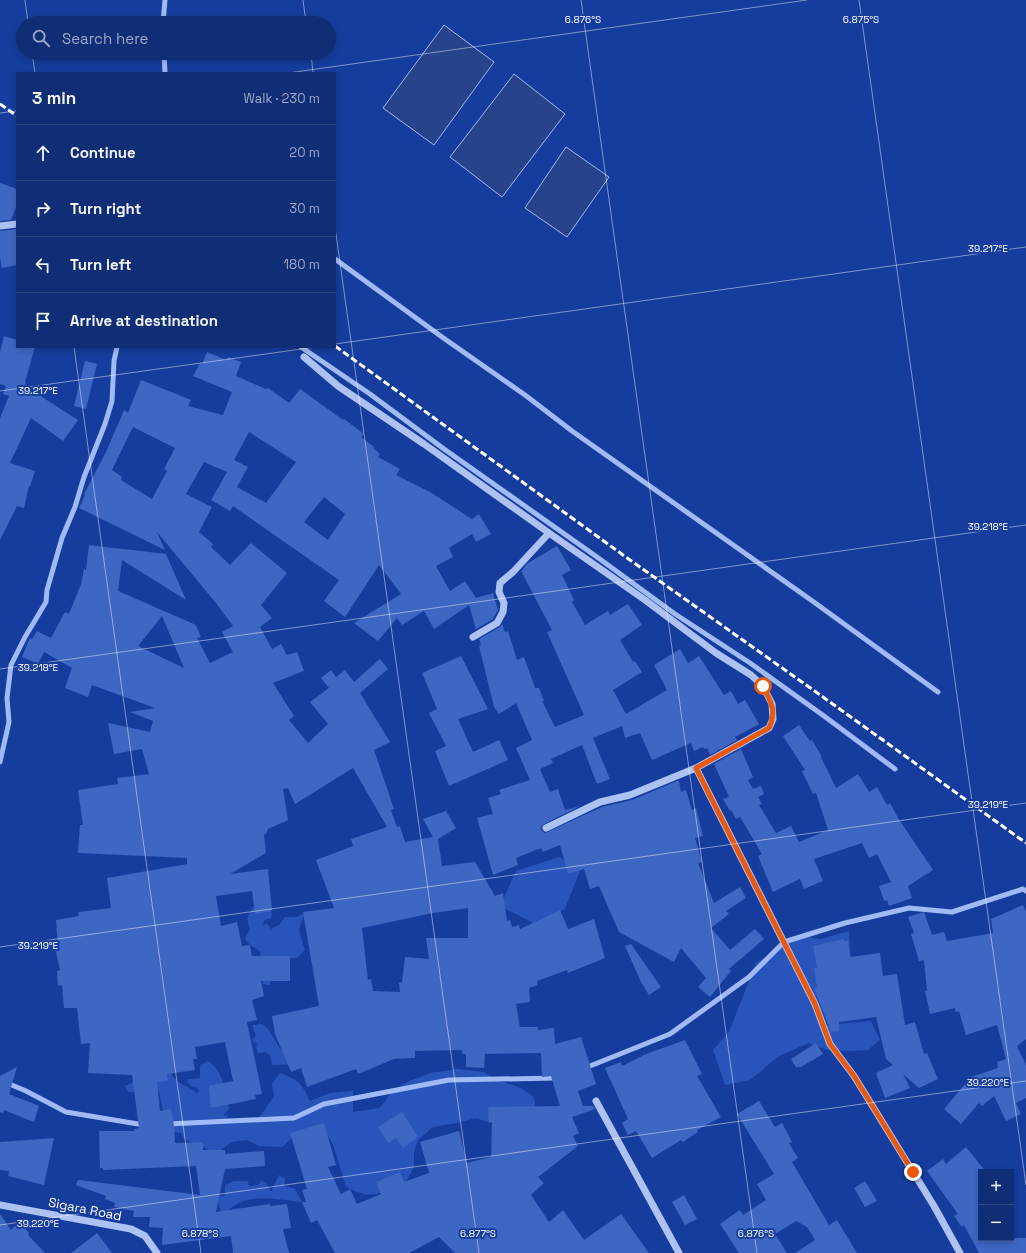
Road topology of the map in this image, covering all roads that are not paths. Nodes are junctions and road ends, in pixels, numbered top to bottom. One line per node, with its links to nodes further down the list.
1 (16, 224): 2 (street)
2 (0, 226)
3 (304, 357): 4 (street)
4 (549, 533): 5 (street); 6 (street)
5 (473, 637)
6 (696, 768): 7 (street); 12 (street)
7 (546, 828)
8 (596, 1101): 11 (street)
9 (0, 1205): 10 (street, Sigara Road)
10 (157, 1253)
11 (679, 1253)
12 (960, 1253)

